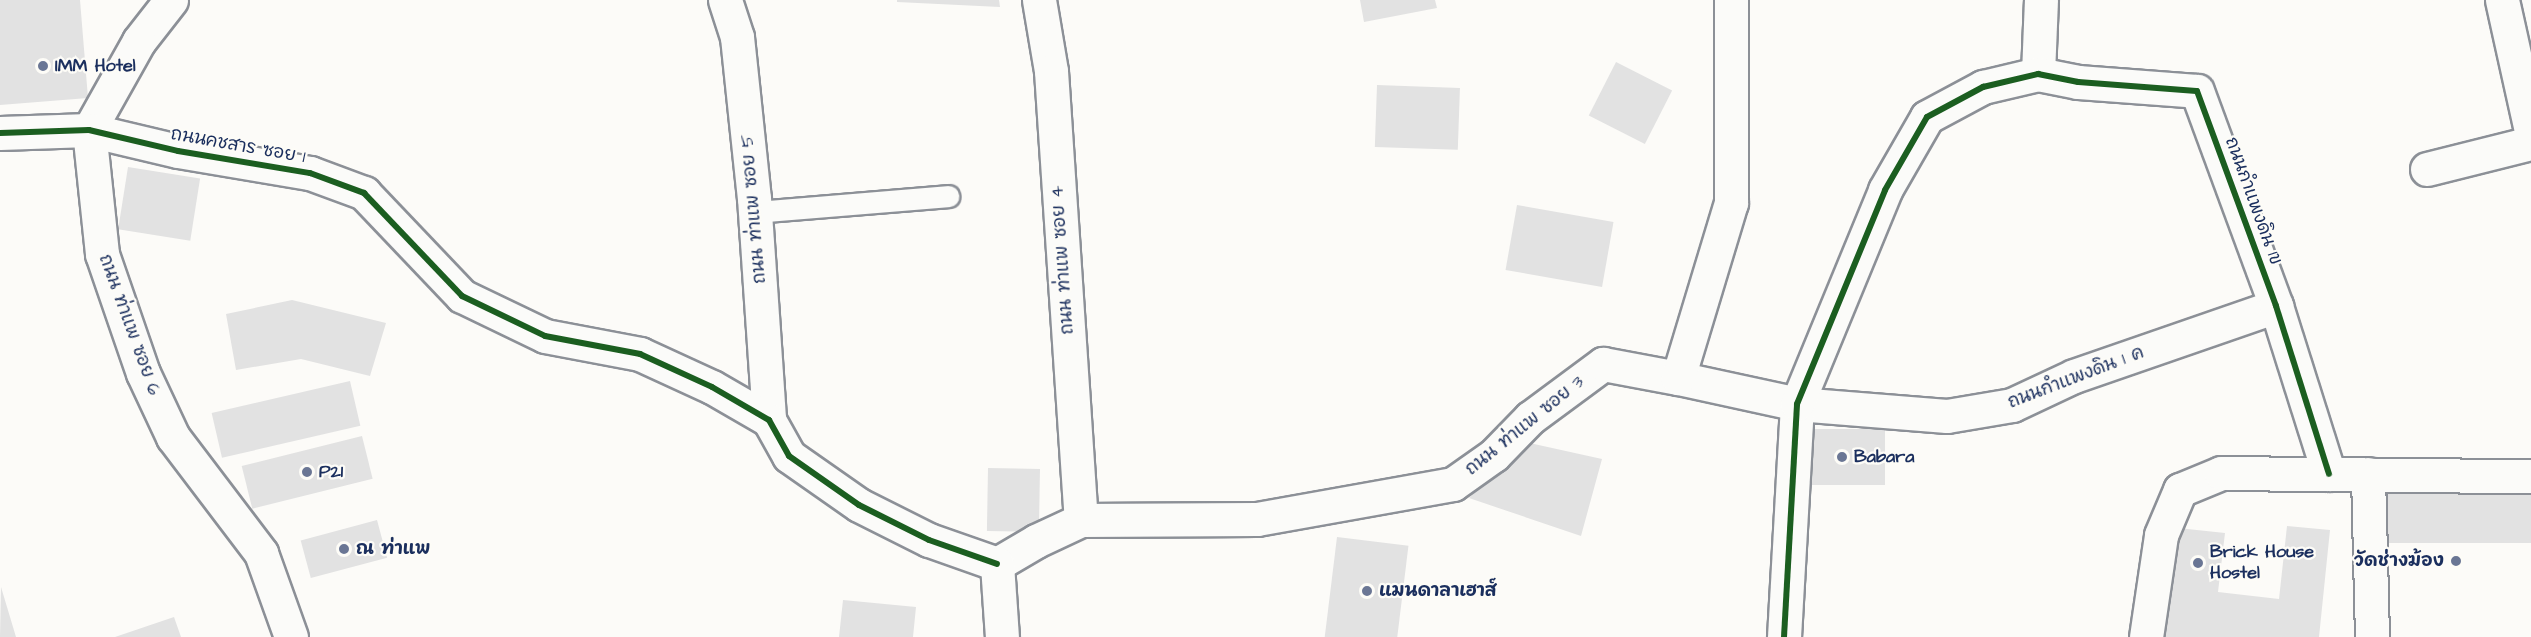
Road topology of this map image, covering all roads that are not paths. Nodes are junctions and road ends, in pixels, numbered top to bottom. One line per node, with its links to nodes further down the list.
1 (171, 0): 8 (street)
2 (724, 0): 14 (street, ถนน ท่าแพ ซอย 5)
3 (1039, 0): 22 (street, ถนน ท่าแพ ซอย 4)
4 (1731, 0): 16 (street)
5 (2041, 0): 7 (street)
6 (2502, 0): 9 (street)
7 (2038, 74): 15 (street, ถนนกำแพงดิน 1ข); 17 (street)
8 (89, 130): 10 (street, ถนนคชสาร ซอย 1); 18 (street, ถนนคชสาร ซอย 1); 24 (street, ถนน ท่าแพ ซอย 6)
9 (2531, 130)
10 (0, 133)
11 (2531, 143): 12 (street)
12 (2427, 169)
13 (948, 196): 14 (lane)
14 (755, 212): 18 (street, ถนน ท่าแพ ซอย 5)
15 (2276, 306): 17 (street, ถนนกำแพงดิน 1 ค); 19 (street, ถนนกำแพงดิน 1ข)
16 (1678, 378): 17 (street, ถนนกำแพงดิน 1 ค); 22 (street, ถนน ท่าแพ ซอย 3)
17 (1797, 404): 26 (street)
18 (769, 420): 23 (street)
19 (2329, 474): 20 (street); 27 (street)
20 (2368, 474): 21 (street); 28 (street)
21 (2531, 476)
22 (1081, 520): 23 (street, ถนน ท่าแพ ซอย 3)
23 (997, 564): 25 (street)
24 (291, 637)
25 (1002, 637)
26 (1784, 637)
27 (2146, 637)
28 (2372, 637)

